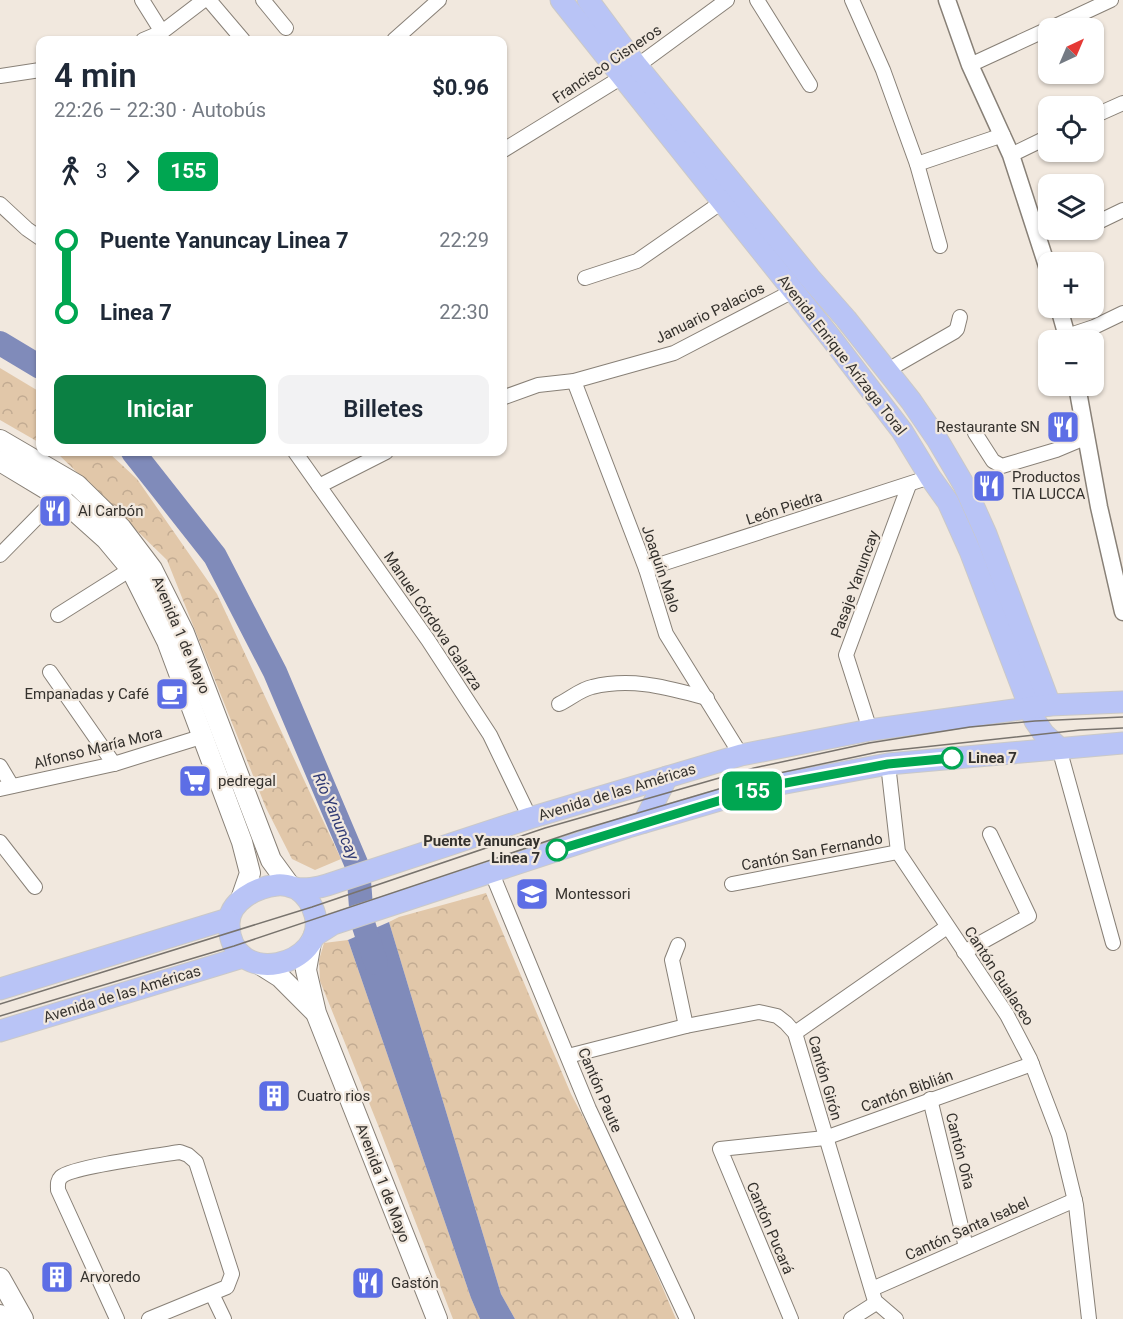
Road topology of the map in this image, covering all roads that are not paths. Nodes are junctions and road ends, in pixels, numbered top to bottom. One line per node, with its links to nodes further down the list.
1 (142, 0): 14 (street)
2 (206, 0): 14 (street); 17 (street)
3 (263, 0): 13 (street)
4 (439, 0): 18 (street)
5 (561, 0): 21 (main road, Avenida Enrique Arízaga Toral)
6 (588, 0): 21 (main road, Avenida Enrique Arízaga Toral)
7 (727, 0): 21 (street, Francisco Cisneros)
8 (757, 0): 23 (street)
9 (852, 0): 30 (street)
10 (947, 0): 19 (street)
11 (1111, 0): 12 (street)
12 (1073, 18)
13 (286, 28)
14 (162, 32): 16 (street)
15 (1038, 34): 19 (street)
16 (152, 36)
17 (239, 36)
18 (398, 36)
19 (970, 65): 26 (street)
20 (36, 71): 22 (street)
21 (629, 72): 28 (street, Francisco Cisneros); 31 (main road, Avenida Enrique Arízaga Toral); 43 (main road, Avenida Enrique Arízaga Toral)
22 (0, 76)
23 (810, 85)
24 (1123, 103): 25 (street)
25 (1104, 112)
26 (1003, 135): 29 (street); 30 (street)
27 (1038, 142): 29 (street)
28 (507, 148)
29 (1011, 155): 37 (street)
30 (917, 164): 36 (street)
31 (722, 202): 38 (street); 39 (main road, Avenida Enrique Arízaga Toral)
32 (0, 204): 35 (street)
33 (1123, 210): 34 (street)
34 (1104, 219)
35 (36, 235)
36 (940, 246)
37 (1042, 252)
38 (585, 278)
39 (793, 291): 44 (street, Januario Palacios); 53 (main road, Avenida Enrique Arízaga Toral)
40 (1123, 313): 42 (street)
41 (960, 317): 43 (street)
42 (1087, 330)
43 (886, 371): 67 (main road, Avenida Enrique Arízaga Toral)
44 (574, 381): 45 (street, Januario Palacios); 60 (street, Joaquín Malo)
45 (507, 396)
46 (1079, 396): 48 (street)
47 (975, 433): 48 (street)
48 (1087, 437): 61 (street)
49 (0, 440): 54 (main road, Avenida 1 de Mayo)
50 (297, 456): 56 (street, Manuel Córdova Galarza)
51 (378, 456): 56 (street)
52 (0, 461): 57 (main road, Avenida 1 de Mayo)
53 (930, 477): 55 (street, León Piedra); 67 (main road, Avenida Enrique Arízaga Toral)
54 (77, 485): 57 (street); 86 (main road, Avenida 1 de Mayo)
55 (909, 485): 60 (street, León Piedra); 68 (street, Pasaje Yanuncay)
56 (319, 486): 78 (street, Manuel Córdova Galarza)
57 (58, 496): 58 (street); 59 (main road, Avenida 1 de Mayo)
58 (0, 555)
59 (131, 569): 62 (street); 69 (main road, Avenida 1 de Mayo)
60 (646, 569): 64 (street, Joaquín Malo)
61 (1123, 612)
62 (58, 615)
63 (50, 672): 73 (street)
64 (707, 699): 66 (street); 72 (street, Joaquín Malo)
65 (1123, 702): 67 (main road, Avenida de las Américas)
66 (560, 704)
67 (1040, 706): 68 (main road, Avenida de las Américas); 71 (main road, Avenida Enrique Arízaga Toral)
68 (870, 730): 72 (main road, Avenida de las Américas)
69 (204, 736): 73 (street, Alfonso María Mora); 87 (main road, Avenida 1 de Mayo)
70 (1123, 743): 71 (main road, Avenida de las Américas)
71 (1059, 748): 74 (main road, Avenida de las Américas); 91 (street)
72 (741, 755): 76 (main road, Avenida de las Américas)
73 (114, 764): 77 (street, Alfonso María Mora)
74 (888, 764): 79 (main road, Avenida de las Américas); 82 (street, Cantón Gualaceo)
75 (0, 766): 77 (street)
76 (668, 777): 78 (main road, Avenida de las Américas); 79 (main road)
77 (6, 788)
78 (530, 818): 86 (main road, Avenida de las Américas)
79 (644, 822): 83 (main road, Avenida de las Américas)
80 (990, 834): 93 (street)
81 (0, 842): 85 (street)
82 (898, 852): 84 (street, Cantón San Fernando); 89 (street, Cantón Gualaceo)
83 (491, 871): 90 (main road, Avenida de las Américas); 100 (street, Cantón Paute)
84 (732, 884)
85 (35, 887)
86 (293, 887): 87 (main road, Avenida de las Américas); 90 (main road)
87 (241, 899): 88 (main road)
88 (228, 919): 94 (main road); 95 (main road)
89 (947, 927): 93 (street, Cantón Gualaceo); 99 (street)
90 (313, 939): 94 (main road, Avenida de las Américas); 96 (main road, Avenida 1 de Mayo)
91 (1113, 944)
92 (678, 945): 97 (street)
93 (964, 952): 101 (street, Cantón Gualaceo)
94 (252, 961): 96 (main road, Avenida 1 de Mayo); 98 (main road, Avenida de las Américas)
95 (0, 988)
96 (316, 1013): 117 (main road, Avenida 1 de Mayo)
97 (686, 1026): 99 (street, Cantón Girón); 100 (street, Cantón Girón)
98 (0, 1031)
99 (795, 1033): 103 (street, Cantón Girón)
100 (568, 1056): 118 (street, Cantón Paute)
101 (1032, 1064): 102 (street, Cantón Biblián); 105 (street, Cantón Gualaceo)
102 (930, 1099): 103 (street, Cantón Biblián); 106 (street, Cantón Oña)
103 (825, 1138): 104 (street, Cantón Biblián); 108 (street, Cantón Girón)
104 (720, 1149): 119 (street, Cantón Pucará)
105 (1075, 1200): 106 (street, Cantón Santa Isabel); 122 (street, Cantón Gualaceo)
106 (966, 1247): 108 (street, Cantón Santa Isabel)
107 (0, 1278): 113 (main road)
108 (872, 1289): 110 (street, Cantón Girón)
109 (212, 1294): 114 (street); 115 (street); 116 (street)
110 (876, 1303): 120 (street); 121 (street)
111 (0, 1315): 112 (main road)
112 (2, 1319)
113 (23, 1319)
114 (117, 1319)
115 (149, 1319)
116 (224, 1319)
117 (437, 1319)
118 (687, 1319)
119 (790, 1319)
120 (851, 1319)
121 (896, 1319)
122 (1089, 1319)

